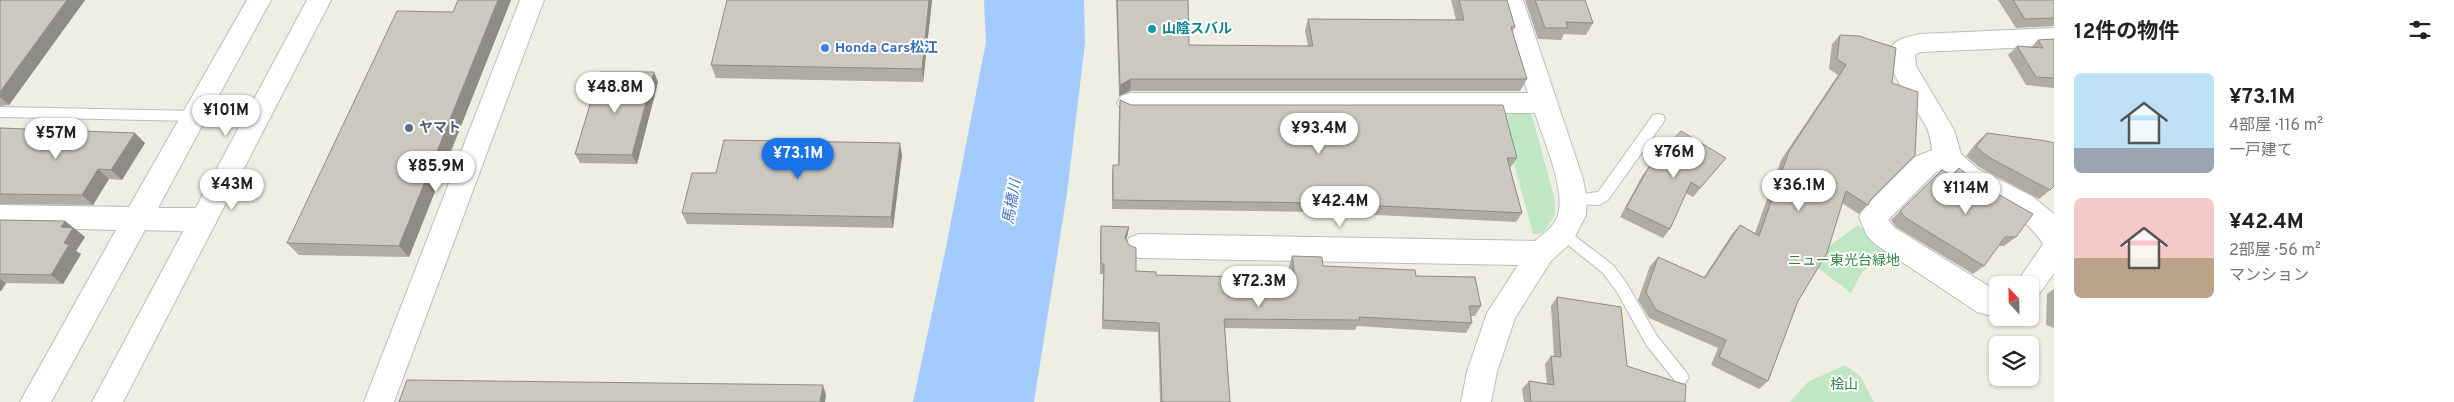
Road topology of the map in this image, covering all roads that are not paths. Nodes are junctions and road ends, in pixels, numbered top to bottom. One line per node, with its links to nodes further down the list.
1 (260, 0): 9 (street)
2 (319, 0): 10 (street)
3 (532, 0): 27 (street)
4 (1511, 0): 7 (street)
5 (2054, 37): 12 (street)
6 (1130, 103): 7 (street)
7 (1544, 103): 13 (street)
8 (0, 112): 9 (lane)
9 (196, 116): 10 (street); 15 (street)
10 (258, 116): 16 (street)
11 (1658, 119): 13 (lane)
12 (1946, 156): 18 (street); 23 (street)
13 (1573, 200): 17 (street)
14 (0, 216): 15 (street)
15 (138, 219): 16 (street); 25 (street)
16 (204, 220): 26 (street)
17 (1563, 233): 21 (street); 24 (lane)
18 (2054, 237)
19 (1139, 246): 21 (street)
20 (2054, 251): 22 (street)
21 (1541, 254): 28 (street)
22 (2036, 276)
23 (1989, 303)
24 (1681, 377)
25 (34, 402)
26 (107, 402)
27 (379, 402)
28 (1476, 402)

